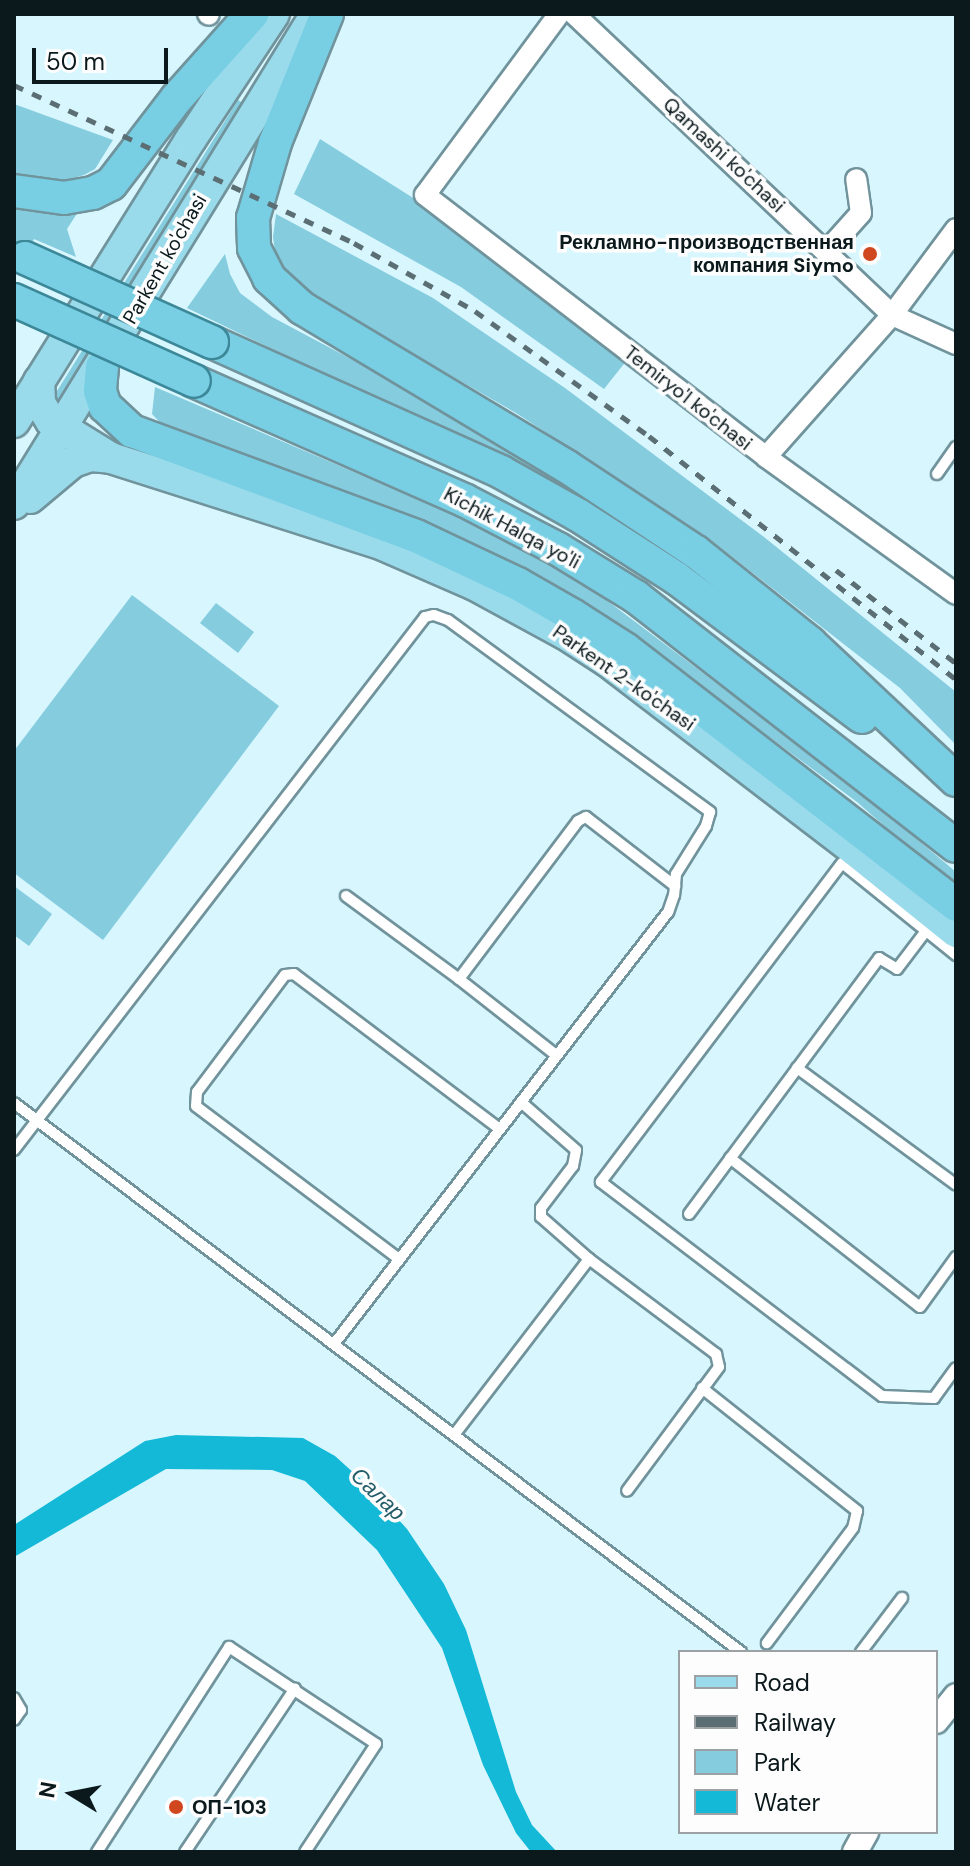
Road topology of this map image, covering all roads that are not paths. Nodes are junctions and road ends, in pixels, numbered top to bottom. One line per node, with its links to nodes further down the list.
1 (252, 14): 8 (highway)
2 (274, 14): 16 (main road, Parkent ko'chasi)
3 (316, 14): 15 (main road, Parkent ko'chasi)
4 (327, 14): 26 (highway)
5 (559, 14): 20 (street, Temiryo'l ko'chasi)
6 (574, 14): 10 (street, Qamashi ko'chasi)
7 (856, 179): 10 (street)
8 (14, 191)
9 (956, 229): 13 (street)
10 (826, 252): 13 (street, Qamashi ko'chasi)
11 (20, 256): 27 (highway, Kichik Halqa yo'li, bridge)
12 (14, 300): 28 (highway, Kichik Halqa yo'li, bridge)
13 (892, 315): 14 (street, Qamashi ko'chasi); 20 (street)
14 (956, 344)
15 (102, 367): 18 (main road, Parkent ko'chasi); 31 (highway)
16 (39, 381): 17 (main road, Parkent ko'chasi); 18 (main road, Parkent 2-ko'chasi)
17 (14, 422)
18 (62, 430): 21 (main road, Parkent 2-ko'chasi); 23 (main road, Parkent ko'chasi)
19 (956, 447): 22 (lane)
20 (766, 457): 25 (street, Temiryo'l ko'chasi)
21 (111, 458): 24 (main road, Parkent 2-ko'chasi); 31 (main road, Parkent 2-ko'chasi)
22 (937, 474)
23 (14, 504)
24 (14, 513)
25 (956, 594)
26 (956, 780)
27 (956, 790)
28 (956, 846)
29 (675, 886): 33 (lane); 34 (lane); 39 (lane)
30 (346, 896): 33 (lane)
31 (950, 914): 35 (lane)
32 (956, 955): 47 (lane)
33 (459, 979): 34 (lane)
34 (556, 1055): 36 (lane)
35 (797, 1068): 40 (lane); 41 (lane)
36 (521, 1102): 38 (lane); 45 (lane)
37 (14, 1103): 46 (lane)
38 (500, 1129): 44 (lane); 44 (lane)
39 (14, 1150)
40 (730, 1158): 42 (lane); 43 (lane)
41 (956, 1185)
42 (689, 1214)
43 (956, 1257)
44 (399, 1259): 46 (lane)
45 (589, 1259): 48 (lane); 49 (lane)
46 (334, 1344): 49 (lane)
47 (956, 1368)
48 (702, 1388): 50 (lane); 52 (lane)
49 (454, 1435): 53 (lane)
50 (627, 1491)
51 (902, 1598): 54 (lane)
52 (767, 1643)
53 (738, 1650)
54 (863, 1650)
55 (295, 1688): 60 (lane); 61 (lane); 62 (lane)
56 (956, 1696): 58 (street)
57 (14, 1698): 59 (lane)
58 (938, 1718)
59 (14, 1720)
60 (97, 1852)
61 (185, 1852)
62 (305, 1852)

